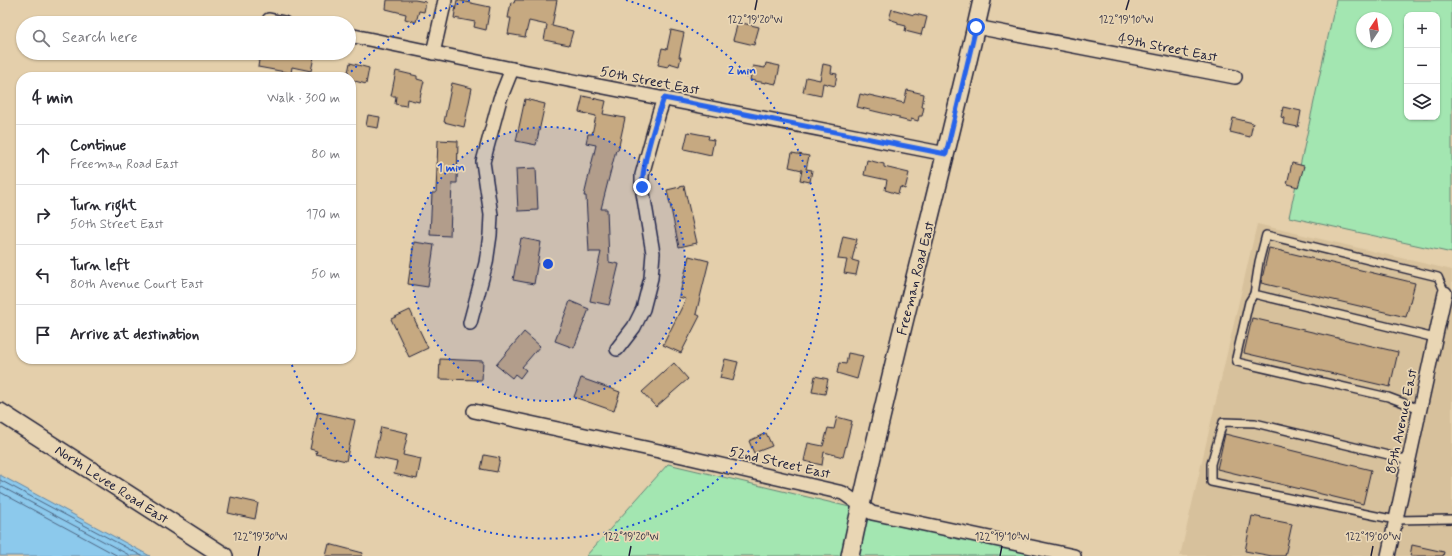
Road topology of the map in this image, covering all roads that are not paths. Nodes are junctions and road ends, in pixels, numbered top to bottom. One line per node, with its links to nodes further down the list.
1 (445, 0): 5 (street)
2 (982, 0): 3 (street, Freeman Road East)
3 (976, 27): 7 (street, 49th Street East); 9 (street, Freeman Road East)
4 (356, 36): 5 (street, 50th Street East)
5 (434, 53): 6 (street, 50th Street East)
6 (512, 69): 8 (street, 50th Street East); 12 (street)
7 (1235, 77)
8 (664, 98): 9 (street, 50th Street East); 14 (street)
9 (946, 154): 19 (street, Freeman Road East)
10 (1445, 293): 11 (lane); 13 (street, 85th Avenue East)
11 (1254, 294): 13 (lane); 15 (lane)
12 (470, 323)
13 (1435, 338): 15 (street, 85th Avenue East)
14 (616, 350)
15 (1420, 409): 18 (street, 85th Avenue East)
16 (474, 411): 19 (street, 52nd Street East)
17 (0, 412): 22 (street, North Levee Road East)
18 (1409, 460): 21 (street, 85th Avenue East); 21 (lane)
19 (861, 505): 23 (street, Freeman Road East); 24 (street, 52nd Street East)
20 (1452, 519): 21 (lane)
21 (1396, 520): 25 (street, 85th Avenue East)
22 (224, 556)
23 (850, 556)
24 (1074, 556)
25 (1388, 556)

